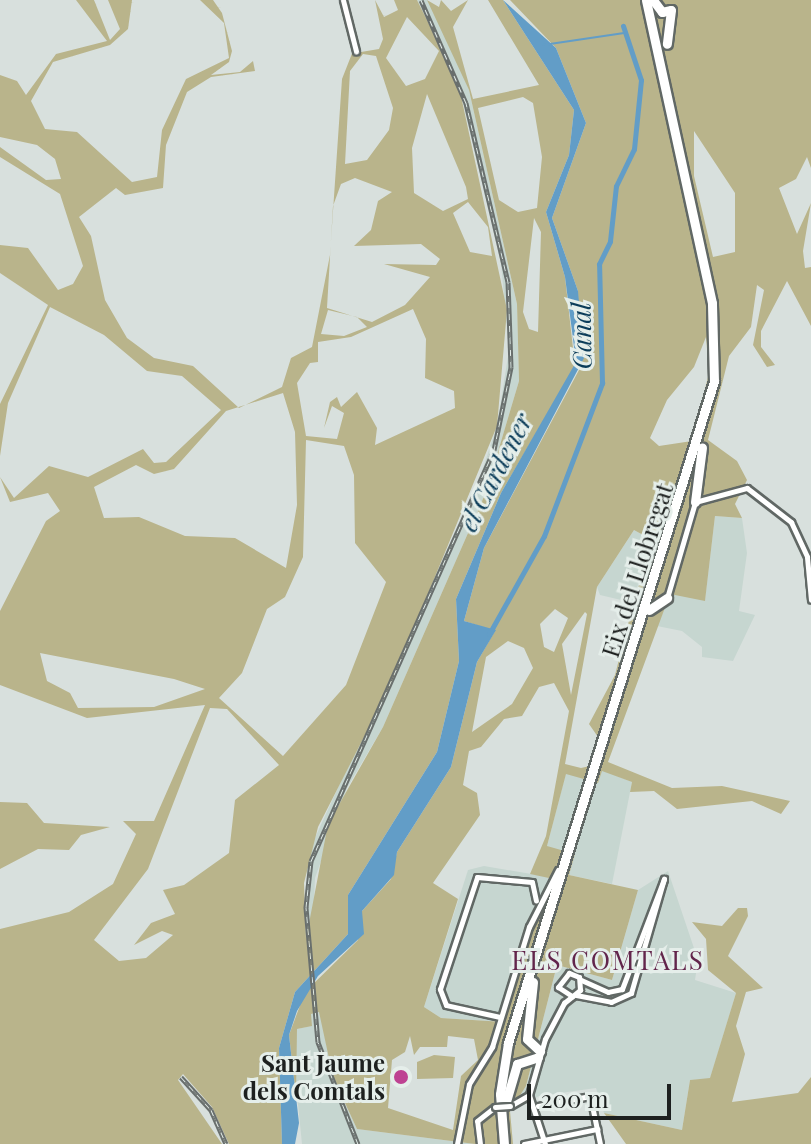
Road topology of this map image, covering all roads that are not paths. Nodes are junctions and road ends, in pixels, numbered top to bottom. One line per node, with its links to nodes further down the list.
1 (343, 0): 4 (street)
2 (650, 0): 3 (highway); 5 (highway, Eix del Llobregat); 29 (highway, Eix del Llobregat)
3 (673, 5): 5 (highway)
4 (356, 51)
5 (666, 55): 6 (highway, Eix del Llobregat)
6 (702, 447): 7 (highway); 10 (highway, Eix del Llobregat)
7 (695, 502): 8 (street); 9 (street)
8 (667, 598): 10 (highway)
9 (811, 600)
10 (649, 610): 14 (highway, Eix del Llobregat)
11 (561, 866): 12 (street)
12 (533, 919): 17 (street); 19 (street)
13 (581, 980): 15 (street); 16 (street); 16 (street)
14 (533, 981): 21 (highway); 23 (highway, Eix del Llobregat)
15 (563, 994): 16 (street); 18 (street)
16 (574, 995): 18 (street)
17 (506, 1000): 19 (street); 20 (street)
18 (564, 1003): 21 (street)
19 (491, 1009): 20 (street)
20 (501, 1018): 27 (street)
21 (534, 1052): 22 (street); 23 (highway)
22 (529, 1095): 23 (street); 24 (street)
23 (503, 1106): 28 (street); 29 (highway, Eix del Llobregat)
24 (538, 1106): 25 (street); 26 (street)
25 (597, 1129): 26 (street); 31 (street)
26 (545, 1142): 30 (street)
27 (457, 1144)
28 (480, 1144)
29 (506, 1144)
30 (524, 1144)
31 (600, 1144)

